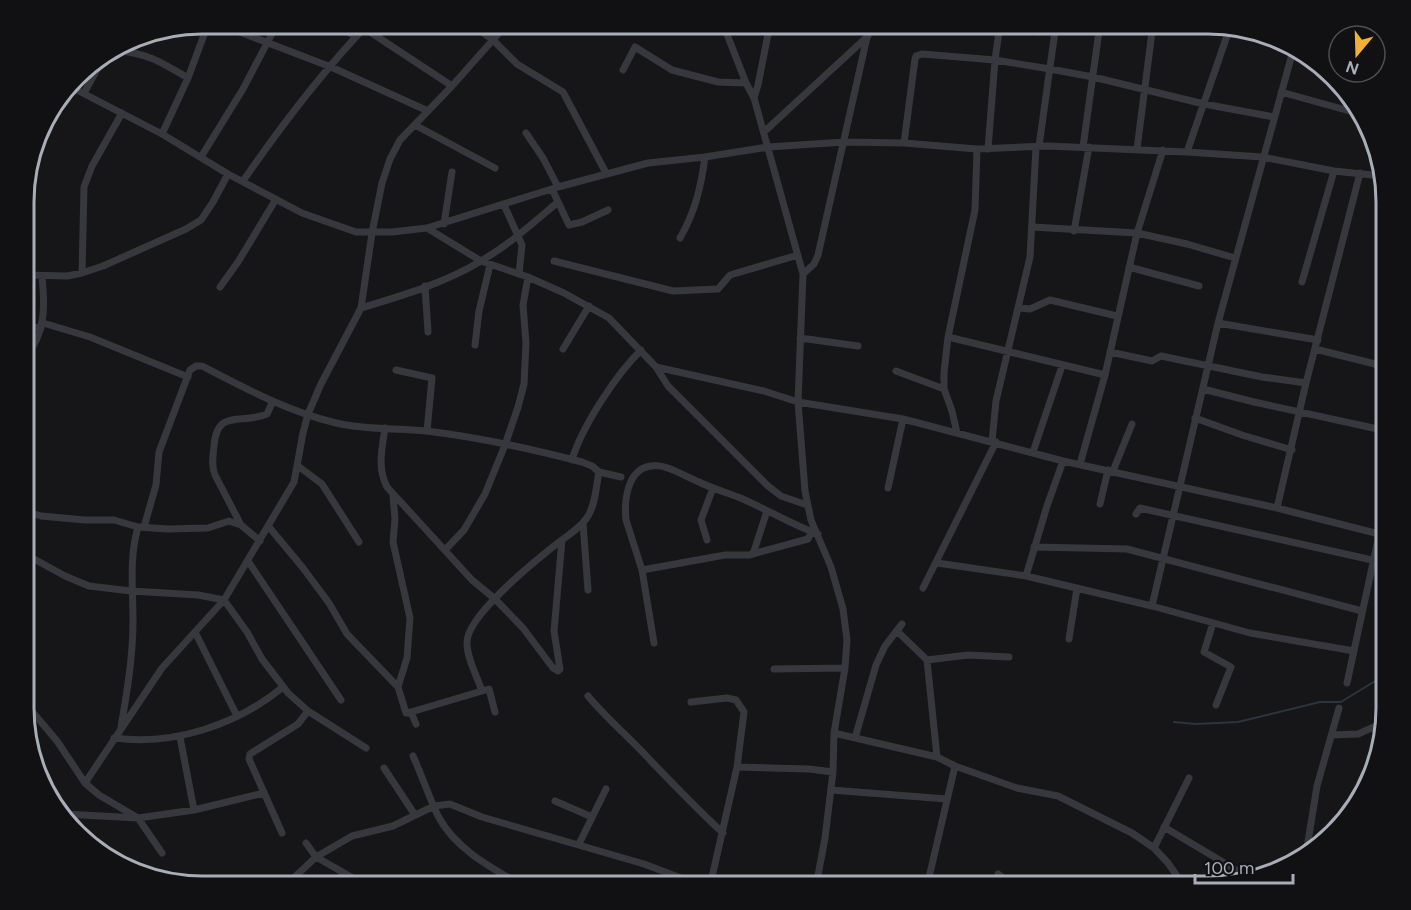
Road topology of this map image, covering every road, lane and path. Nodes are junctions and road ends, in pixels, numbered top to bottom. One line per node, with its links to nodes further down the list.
1 (727, 34): 27 (street)
2 (768, 34): 33 (street)
3 (999, 34): 20 (street)
4 (1055, 34): 22 (street)
5 (1099, 34): 25 (street)
6 (1152, 34): 30 (street)
7 (204, 35): 26 (street)
8 (247, 35): 17 (street)
9 (271, 35): 17 (street)
10 (379, 35): 28 (street)
11 (485, 35): 16 (street)
12 (497, 35): 16 (street)
13 (356, 36): 21 (street)
14 (868, 36): 40 (street); 43 (street)
15 (1227, 36): 34 (street)
16 (492, 40): 28 (street); 60 (street)
17 (267, 43): 21 (street); 53 (street)
18 (130, 51): 26 (street)
19 (1291, 56): 31 (street)
20 (995, 60): 22 (street); 44 (street); 49 (street)
21 (331, 67): 35 (street); 63 (street)
22 (1050, 69): 25 (street); 45 (street)
23 (623, 70): 27 (street)
24 (95, 74): 32 (street)
25 (1093, 77): 30 (street); 47 (street)
26 (188, 78): 42 (street)
27 (746, 83): 33 (street)
28 (452, 86): 35 (street)
29 (78, 90): 32 (street)
30 (1145, 90): 34 (street); 50 (street)
31 (1281, 92): 36 (street); 38 (street)
32 (84, 93): 37 (street)
33 (754, 98): 40 (street)
34 (1204, 104): 38 (street); 52 (street)
35 (428, 111): 39 (street)
36 (1349, 111)
37 (122, 113): 42 (street); 83 (street)
38 (1274, 117): 55 (street)
39 (415, 125): 56 (street); 73 (street)
40 (764, 132): 46 (street)
41 (526, 133): 64 (street)
42 (162, 134): 53 (street)
43 (845, 142): 44 (street); 46 (street); 85 (street)
44 (904, 143): 48 (street)
45 (1037, 146): 47 (street); 49 (street); 70 (street)
46 (768, 147): 54 (street); 77 (street)
47 (1086, 147): 50 (street); 72 (street)
48 (977, 149): 49 (street); 102 (street)
49 (988, 149)
50 (1137, 149): 51 (street)
51 (1163, 150): 52 (street); 74 (street)
52 (1187, 152): 55 (street)
53 (201, 157): 61 (street)
54 (705, 157): 60 (street); 76 (street)
55 (1262, 157): 57 (street); 78 (street)
56 (495, 168)
57 (1334, 171): 59 (street); 89 (street)
58 (452, 172): 69 (street)
59 (1360, 172): 62 (street); 103 (street)
60 (606, 173): 64 (street)
61 (228, 174): 63 (street); 83 (street)
62 (1374, 174)
63 (243, 182): 65 (street)
64 (555, 188): 66 (street); 67 (street)
65 (276, 199): 73 (street); 92 (street)
66 (558, 202): 68 (street); 75 (street)
67 (504, 205): 69 (street); 75 (street)
68 (608, 210)
69 (444, 224): 71 (street)
70 (1032, 227): 72 (street); 95 (street)
71 (427, 228): 73 (street); 79 (street)
72 (1074, 231): 74 (street)
73 (372, 233): 94 (street)
74 (1137, 233): 78 (street); 82 (street)
75 (519, 236): 79 (street); 84 (street)
76 (680, 238)
77 (798, 255): 80 (street); 85 (street)
78 (1235, 258): 97 (street)
79 (481, 261): 81 (street); 90 (street)
80 (554, 261)
81 (490, 265): 84 (street); 105 (street)
82 (1129, 267): 91 (street); 96 (street)
83 (82, 273): 87 (street)
84 (519, 274): 88 (street)
85 (803, 274): 101 (street)
86 (34, 276): 87 (street)
87 (42, 277): 99 (street)
88 (528, 278): 93 (street); 135 (street)
89 (1302, 282)
90 (425, 286): 94 (street); 100 (street)
91 (1199, 286)
92 (220, 287)
93 (589, 306): 107 (street); 109 (street)
94 (361, 308): 126 (street)
95 (1019, 308): 96 (street); 110 (street)
96 (1117, 316): 111 (street)
97 (1218, 323): 103 (street); 114 (street)
98 (34, 326): 99 (street)
99 (42, 326): 104 (street); 119 (street)
100 (428, 332)
101 (800, 338): 106 (street); 124 (street)
102 (948, 338): 110 (street); 122 (street)
103 (1318, 340): 108 (street)
104 (34, 345)
105 (475, 345)
106 (858, 346)
107 (563, 349)
108 (1315, 349): 112 (street); 120 (street)
109 (641, 350): 115 (street); 138 (street)
110 (1009, 351): 113 (street); 134 (street)
111 (1110, 352): 114 (street); 118 (street)
112 (1376, 364)
113 (1062, 366): 118 (street); 137 (street)
114 (1208, 366): 120 (street); 121 (street)
115 (656, 367): 124 (street); 150 (street)
116 (396, 370): 132 (street)
117 (897, 371): 122 (street)
118 (1105, 375): 140 (street)
119 (188, 377): 123 (street); 158 (street)
120 (1306, 383): 125 (street)
121 (1203, 388): 125 (street); 127 (street)
122 (944, 389): 133 (street)
123 (273, 401): 126 (street); 157 (street)
124 (798, 402): 128 (street); 150 (street)
125 (1299, 412): 131 (street); 136 (street)
126 (308, 414): 130 (street); 141 (street)
127 (1196, 418): 136 (street); 145 (street)
128 (903, 419): 133 (street); 147 (street)
129 (1132, 424): 143 (street)
130 (385, 429): 132 (street); 148 (street)
131 (1376, 429)
132 (427, 431): 135 (street)
133 (957, 433): 134 (street)
134 (994, 442): 137 (street); 174 (street)
135 (505, 445): 138 (street); 167 (street)
136 (1292, 450): 151 (street)
137 (1033, 452): 139 (street)
138 (572, 460): 142 (street)
139 (1063, 460): 140 (street); 166 (street)
140 (1080, 464): 143 (street)
141 (298, 465): 159 (street); 165 (street)
142 (599, 471): 144 (street); 156 (street)
143 (1111, 471): 145 (street); 149 (street)
144 (621, 477)
145 (1179, 487): 151 (street); 155 (street)
146 (713, 488): 152 (street); 163 (street); 175 (street)
147 (888, 488)
148 (393, 496): 167 (street); 198 (street)
149 (1100, 504)
150 (807, 505): 160 (street)
151 (1276, 508): 161 (street)
152 (767, 511): 160 (street); 169 (street)
153 (34, 514): 158 (street)
154 (1136, 514): 155 (street)
155 (1173, 515): 171 (street); 172 (street)
156 (583, 523): 162 (street); 179 (street)
157 (241, 525): 158 (street); 164 (street)
158 (141, 527): 180 (street)
159 (268, 527): 164 (street); 198 (street)
160 (815, 532): 169 (street); 194 (street)
161 (1376, 533)
162 (562, 540): 181 (street); 181 (street)
163 (707, 540)
164 (260, 541): 173 (street)
165 (360, 542)
166 (1034, 547): 171 (street); 176 (street)
167 (445, 550): 181 (street)
168 (1376, 551): 172 (street)
169 (753, 554): 175 (street)
170 (34, 559): 180 (street)
171 (1162, 559): 183 (street); 184 (street)
172 (1372, 560): 184 (street)
173 (248, 561): 182 (street); 201 (street)
174 (937, 563): 176 (street); 177 (street)
175 (642, 570): 190 (street)
176 (1026, 576): 178 (street)
177 (923, 588)
178 (1077, 588): 183 (street); 189 (street)
179 (588, 590)
180 (131, 591): 182 (street); 212 (street)
181 (495, 599): 199 (street)
182 (224, 600): 187 (street); 197 (street)
183 (1152, 606): 185 (street)
184 (1362, 611): 191 (street)
185 (1213, 623): 191 (street); 203 (street)
186 (902, 624): 188 (street)
187 (195, 632): 209 (street); 212 (street)
188 (898, 632): 193 (street); 217 (street)
189 (1069, 639)
190 (654, 643)
191 (1354, 651): 196 (street)
192 (1009, 657): 193 (street)
193 (927, 660): 220 (street)
194 (844, 668): 195 (street); 213 (street)
195 (774, 669)
196 (1347, 683)
197 (283, 687): 205 (street); 209 (street)
198 (398, 687): 206 (street)
199 (482, 691): 206 (street); 207 (street)
200 (588, 696): 240 (street)
201 (341, 700)
202 (691, 702): 222 (street)
203 (1215, 705)
204 (1339, 708): 214 (street)
205 (308, 711): 218 (street); 229 (street)
206 (411, 712): 210 (street)
207 (495, 712)
208 (35, 714): 226 (street)
209 (237, 716): 215 (street)
210 (416, 724)
211 (1375, 727): 214 (street)
212 (120, 730): 216 (street)
213 (834, 733): 217 (street); 224 (street)
214 (1332, 735): 242 (street)
215 (180, 737): 216 (street); 233 (street)
216 (114, 738): 226 (street)
217 (855, 738): 220 (street)
218 (366, 748)
219 (414, 756): 232 (street)
220 (937, 757): 221 (street)
221 (955, 766): 230 (street); 244 (street)
222 (737, 767): 224 (street); 240 (street)
223 (384, 768): 234 (street)
224 (833, 772): 228 (street)
225 (1189, 778): 238 (street)
226 (85, 783): 237 (street)
227 (606, 789): 236 (street)
228 (831, 790): 230 (street); 250 (street)
229 (264, 793): 233 (street); 239 (street)
230 (947, 799): 251 (street)
231 (555, 801): 236 (street)
232 (434, 806): 234 (street); 243 (street); 255 (street)
233 (194, 810): 237 (street)
234 (415, 815): 246 (street)
235 (76, 817): 237 (street)
236 (592, 817): 243 (street)
237 (138, 818): 245 (street)
238 (1164, 827): 244 (street); 247 (street)
239 (282, 833)
240 (723, 833): 249 (street)
241 (306, 843): 246 (street)
242 (1308, 843)
243 (579, 844): 256 (street)
244 (1154, 848): 252 (street)
245 (162, 853)
246 (316, 857): 248 (street); 253 (street)
247 (1240, 872)
248 (342, 873): 254 (street)
249 (713, 875)
250 (818, 875)
251 (929, 875)
252 (1177, 875)
253 (296, 876)
254 (348, 876)
255 (505, 876)
256 (674, 876)

